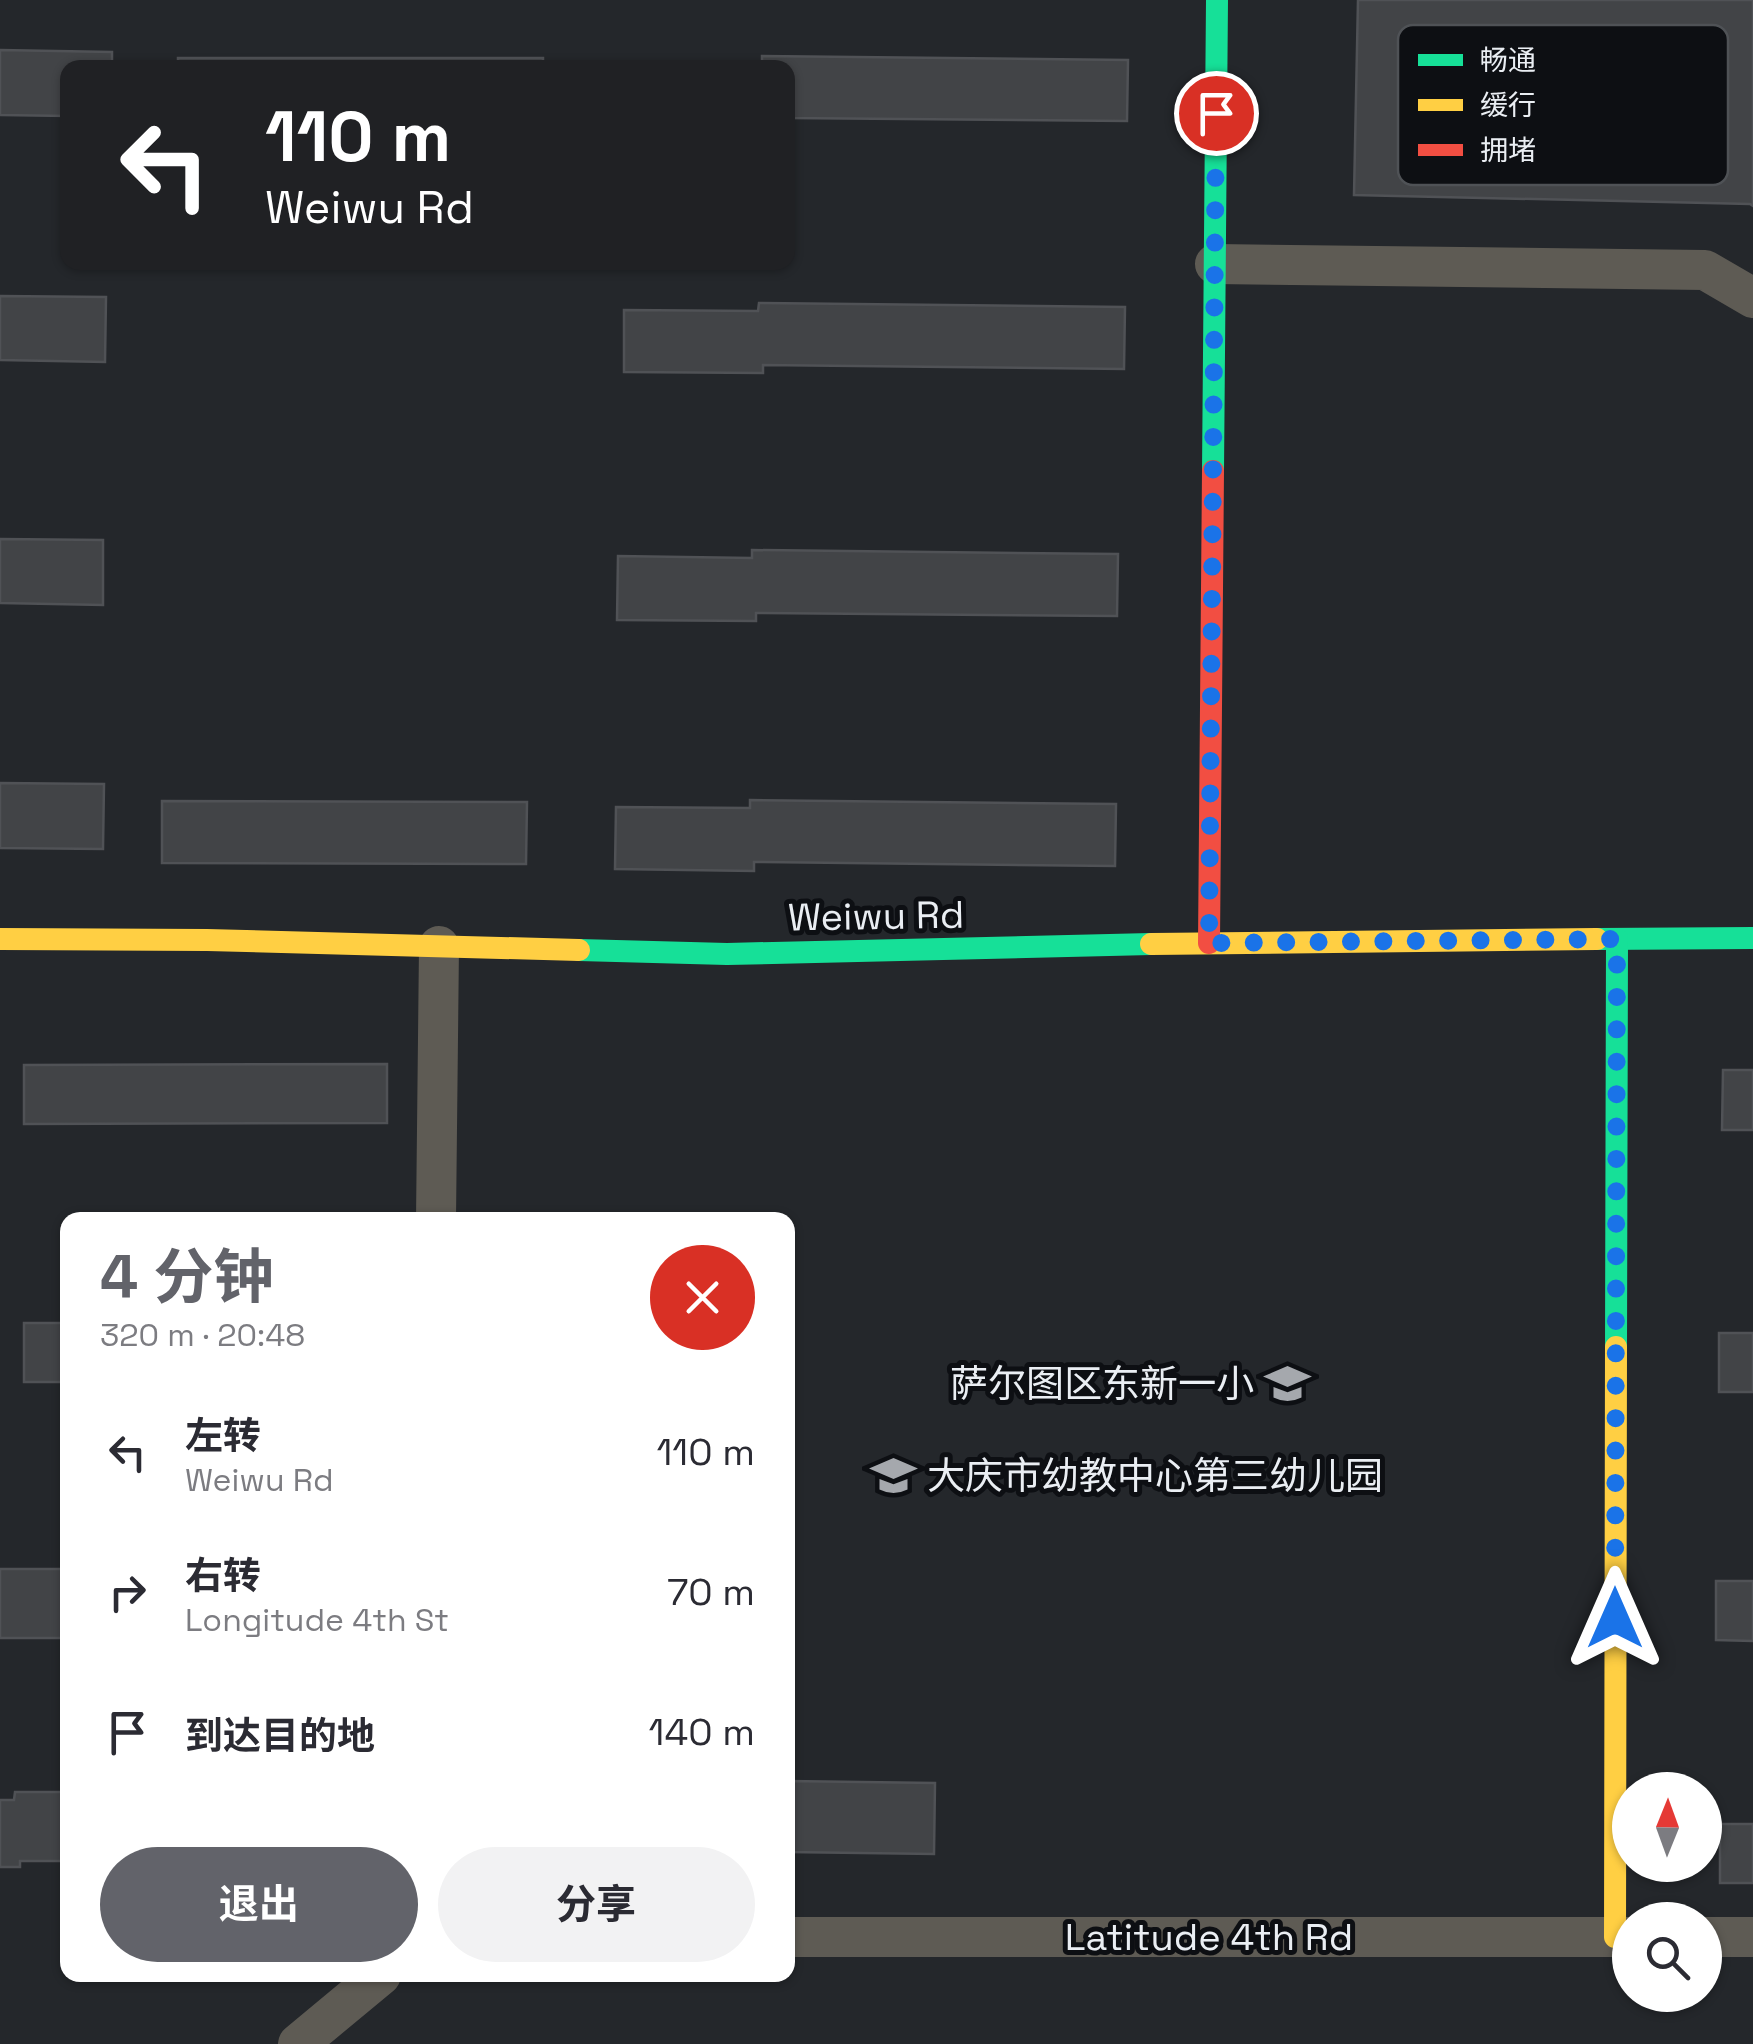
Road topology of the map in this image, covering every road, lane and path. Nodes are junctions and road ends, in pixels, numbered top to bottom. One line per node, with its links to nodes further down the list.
1 (1217, 0): 2 (street)
2 (1214, 264): 3 (street); 7 (street)
3 (1753, 298)
4 (1753, 938): 6 (street, Weiwu Rd)
5 (0, 939): 8 (street, Weiwu Rd)
6 (1617, 939): 7 (street, Weiwu Rd); 10 (street)
7 (1209, 943): 8 (street, Weiwu Rd)
8 (439, 946): 9 (street)
9 (436, 1212)
10 (1622, 1902)
11 (1753, 1936): 14 (street)
12 (795, 1937): 13 (street, Latitude 4th Rd)
13 (1612, 1937)
14 (1722, 1937)
15 (373, 1982): 16 (street)
16 (298, 2044)

